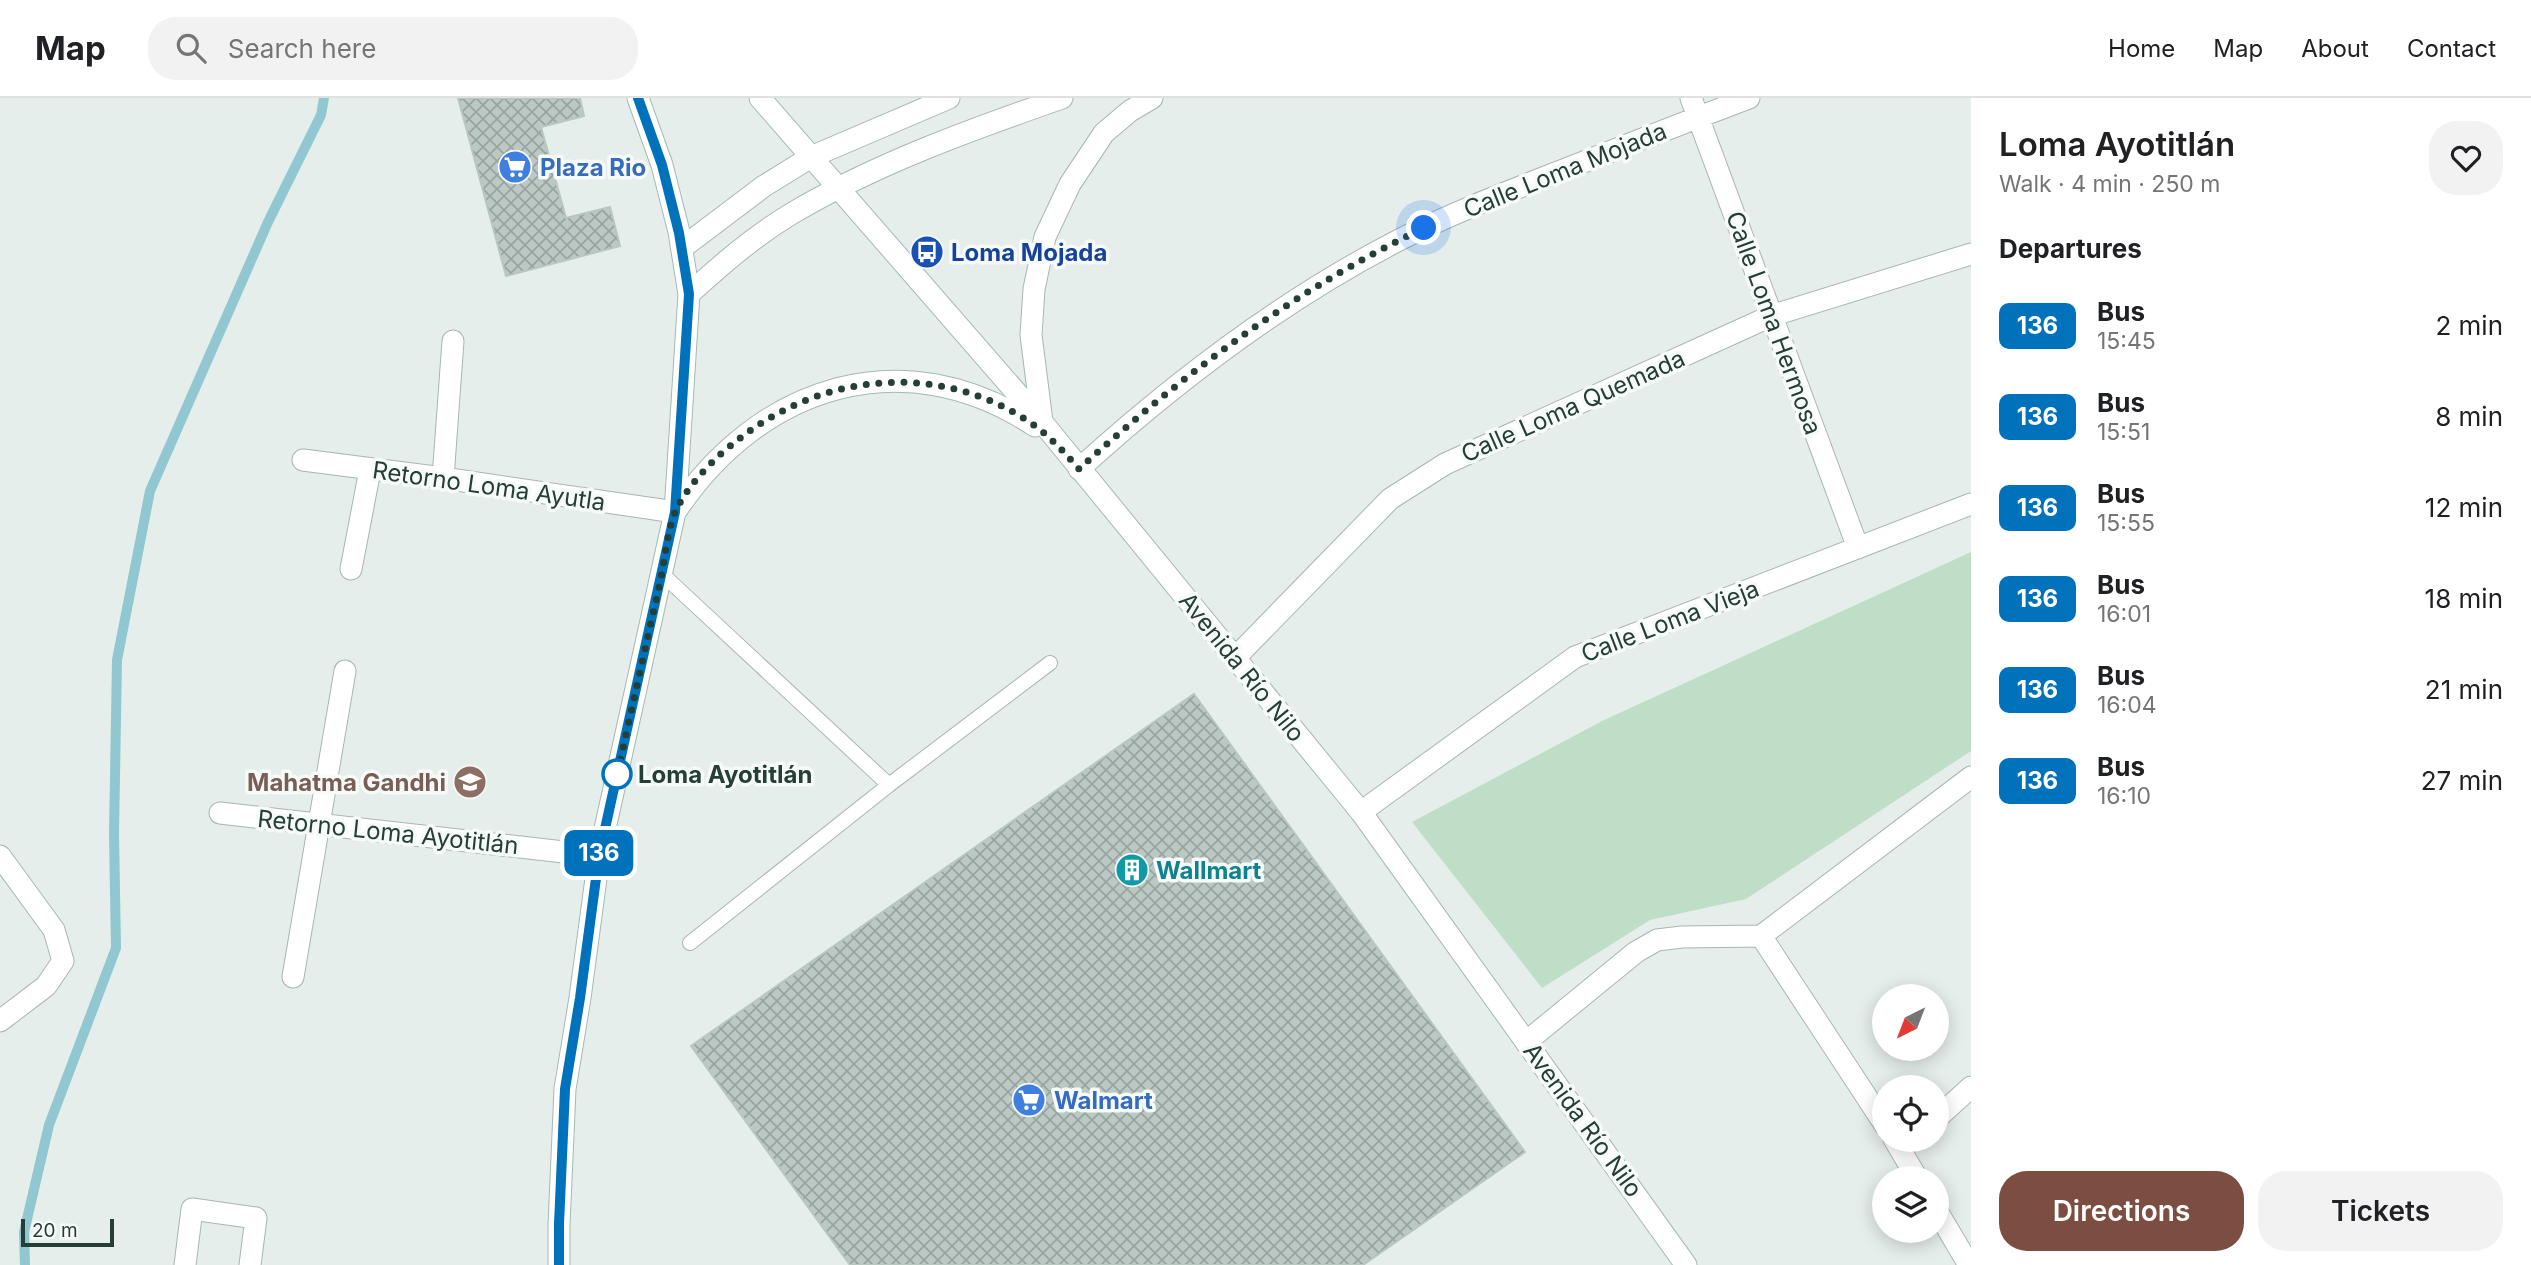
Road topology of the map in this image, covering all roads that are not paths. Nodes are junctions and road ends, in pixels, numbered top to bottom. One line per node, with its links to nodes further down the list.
1 (638, 98): 10 (street)
2 (760, 98): 8 (street, Avenida Río Nilo)
3 (949, 98): 8 (street)
4 (1062, 98): 9 (street)
5 (1152, 98): 15 (street)
6 (1749, 98): 7 (street, Calle Loma Mojada)
7 (1695, 107): 13 (street, Calle Loma Hermosa); 17 (street, Calle Loma Mojada)
8 (811, 157): 9 (street, Avenida Río Nilo); 10 (street)
9 (838, 188): 12 (street); 15 (street, Avenida Río Nilo)
10 (682, 248): 12 (street)
11 (1971, 254): 13 (street, Calle Loma Quemada)
12 (689, 294): 21 (street)
13 (1771, 316): 22 (street, Calle Loma Hermosa); 25 (street, Calle Loma Quemada)
14 (453, 341): 19 (street)
15 (1042, 422): 17 (street, Avenida Río Nilo)
16 (303, 460): 18 (street, Retorno Loma Ayutla)
17 (1079, 469): 21 (street); 25 (street, Avenida Río Nilo)
18 (370, 470): 19 (street, Retorno Loma Ayutla); 23 (street)
19 (443, 478): 21 (street, Retorno Loma Ayutla)
20 (1971, 504): 22 (street, Calle Loma Vieja)
21 (675, 512): 24 (street)
22 (1858, 548): 30 (street, Calle Loma Vieja)
23 (351, 569)
24 (662, 573): 29 (lane); 34 (street)
25 (1235, 658): 30 (street, Avenida Río Nilo)
26 (1050, 663): 29 (lane)
27 (345, 671): 32 (street)
28 (1971, 777): 35 (street)
29 (889, 785): 36 (lane)
30 (1361, 812): 39 (street, Avenida Río Nilo)
31 (219, 813): 32 (street, Retorno Loma Ayotitlán)
32 (318, 824): 34 (street, Retorno Loma Ayotitlán); 37 (street)
33 (0, 856): 38 (street)
34 (599, 856): 46 (street)
35 (1761, 936): 39 (street); 41 (street)
36 (690, 943)
37 (293, 977)
38 (0, 1021)
39 (1527, 1042): 47 (street, Avenida Río Nilo)
40 (1971, 1087): 42 (street)
41 (1872, 1105)
42 (1949, 1107)
43 (1949, 1231): 48 (street)
44 (185, 1265): 45 (street)
45 (250, 1265)
46 (559, 1265)
47 (1686, 1265)
48 (1969, 1265)

